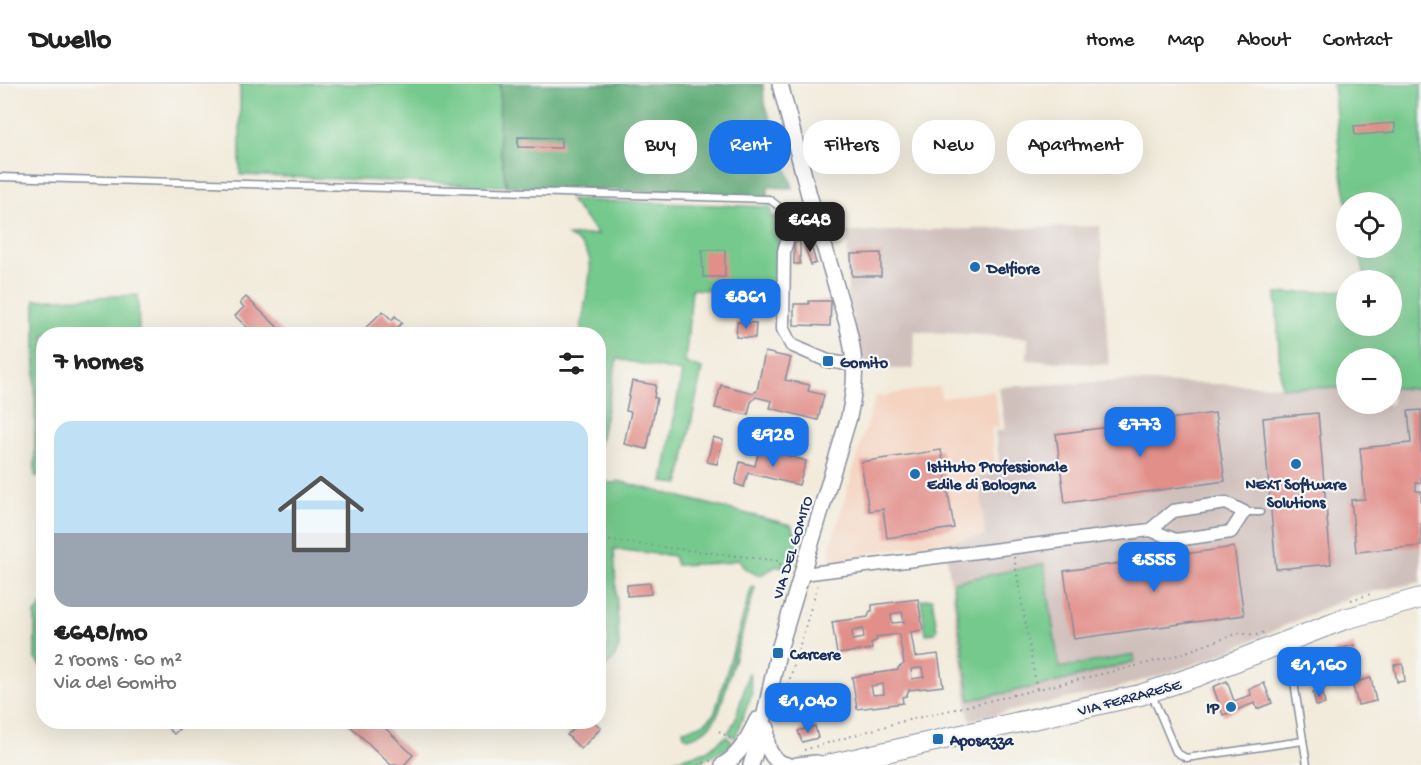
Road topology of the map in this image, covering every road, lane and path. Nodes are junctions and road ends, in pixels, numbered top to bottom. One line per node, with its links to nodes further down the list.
1 (780, 84): 3 (street, VIA DEL GOMITO)
2 (0, 177): 4 (lane)
3 (816, 219): 4 (street); 5 (street, VIA DEL GOMITO)
4 (790, 231): 5 (street)
5 (855, 365): 13 (street, VIA DEL GOMITO)
6 (1244, 512): 7 (lane); 8 (street); 8 (street)
7 (1260, 512)
8 (1149, 530): 10 (street)
9 (606, 540): 11 (path)
10 (1012, 548): 12 (street); 16 (path)
11 (788, 567)
12 (821, 573): 13 (street); 19 (path)
13 (803, 574): 18 (street, VIA DEL GOMITO)
14 (1421, 598): 15 (main road, VIA FERRARESE)
15 (1281, 635): 16 (path); 17 (main road, VIA FERRARESE); 22 (lane)
16 (1037, 690): 23 (path)
17 (1150, 692): 24 (lane); 27 (main road, VIA FERRARESE)
18 (766, 704): 23 (street); 25 (street, VIA DEL GOMITO); 26 (street, VIA DEL GOMITO)
19 (778, 721)
20 (719, 730): 21 (path)
21 (734, 741)
22 (1303, 741): 24 (lane); 28 (lane)
23 (793, 761): 27 (street, VIA FERRARESE)
24 (1193, 761)
25 (723, 765)
26 (751, 765)
27 (828, 765)
28 (1307, 765)

